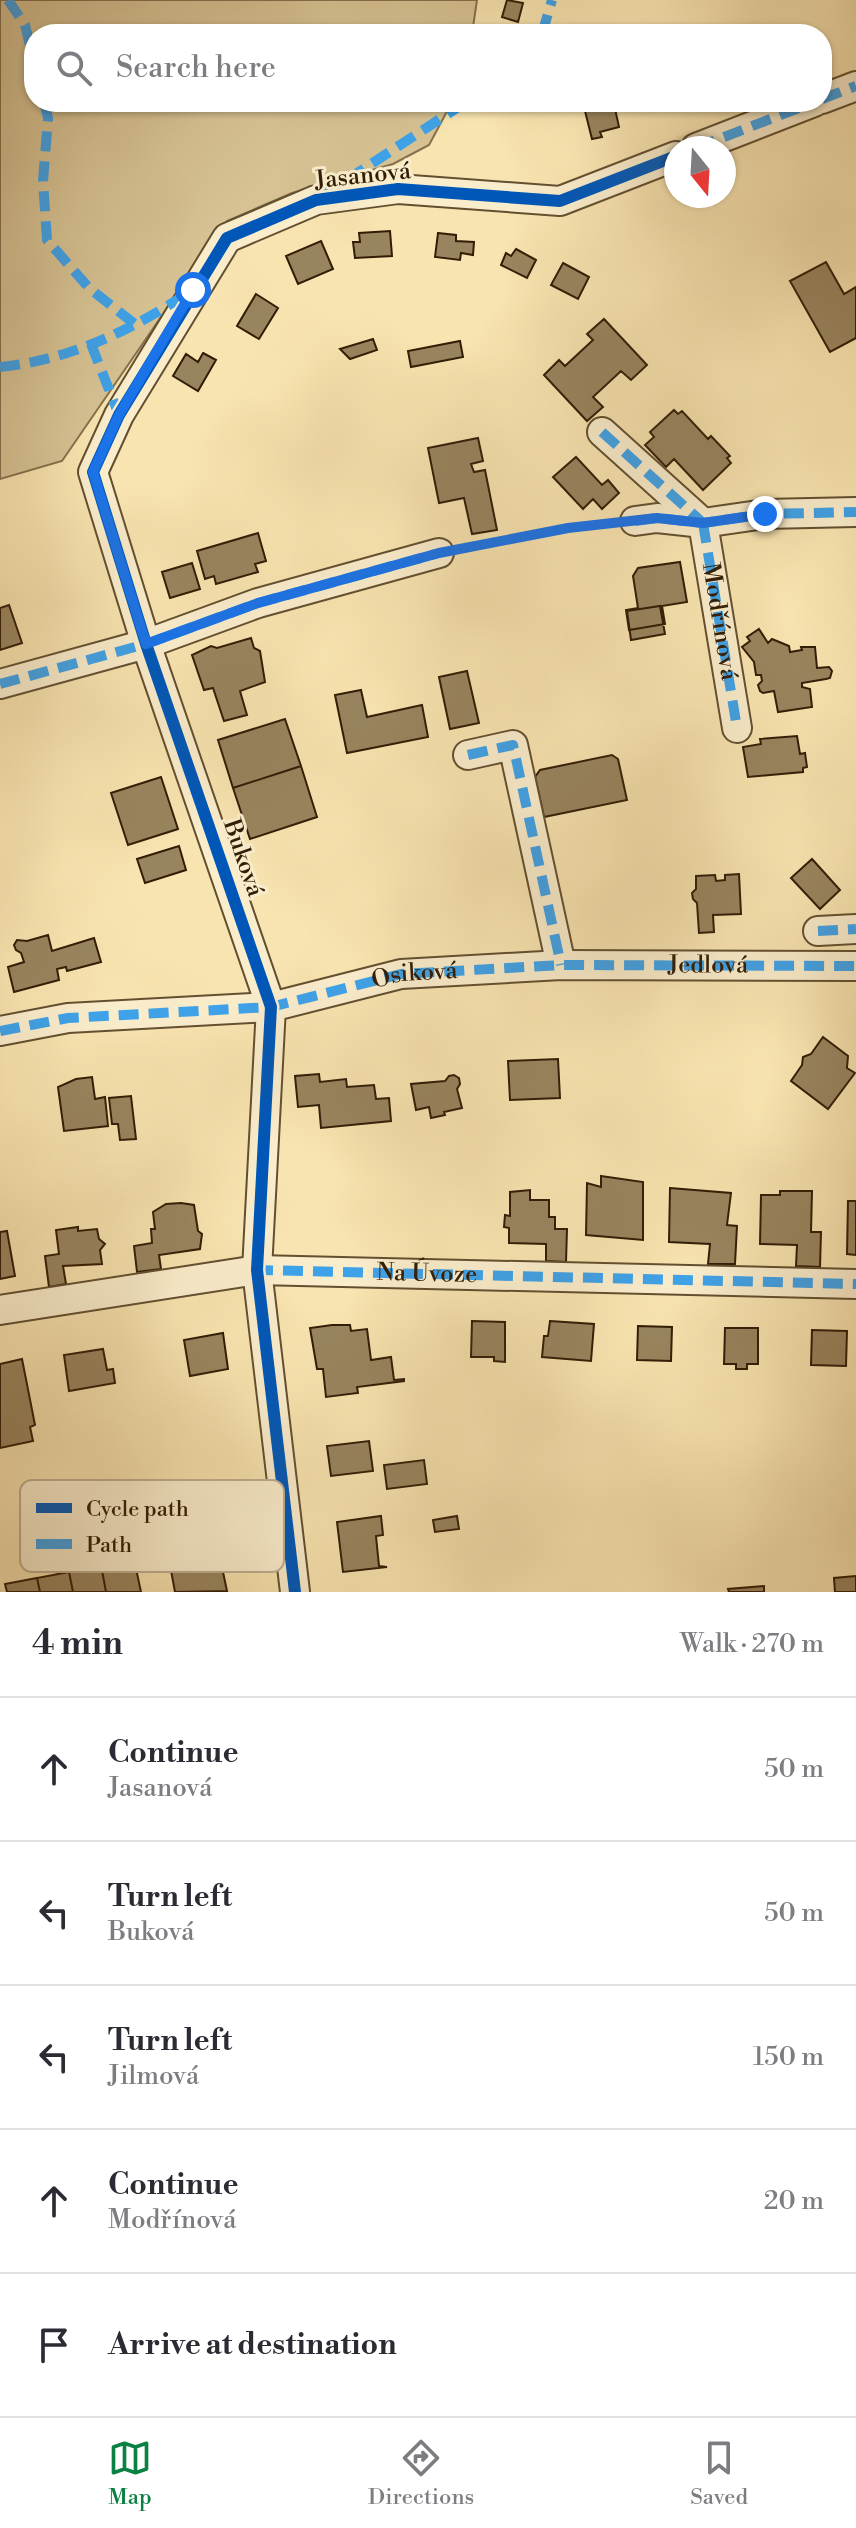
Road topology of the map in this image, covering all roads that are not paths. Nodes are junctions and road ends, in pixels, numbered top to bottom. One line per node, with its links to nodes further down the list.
1 (856, 86): 2 (street)
2 (832, 95)
3 (788, 112): 4 (street)
4 (727, 136)
5 (664, 161): 7 (street, Jasanová)
6 (602, 432): 10 (street)
7 (93, 472): 12 (street, Buková)
8 (856, 512): 10 (street)
9 (635, 521): 10 (street)
10 (703, 523): 14 (street, Modřínová)
11 (439, 553): 12 (street)
12 (146, 644): 13 (street); 20 (street, Buková)
13 (0, 684)
14 (737, 728)
15 (468, 755): 18 (street)
16 (856, 929): 17 (street)
17 (818, 931)
18 (561, 965): 19 (street, Jedlová); 20 (street, Osiková)
19 (856, 966)
20 (271, 1007): 21 (street, Osiková); 22 (street, Buková)
21 (0, 1031)
22 (257, 1270): 23 (street, Na Úvoze); 24 (street, Na Úvoze); 25 (street, Buková)
23 (856, 1284)
24 (0, 1310)
25 (282, 1480)
26 (284, 1499): 27 (street, Buková)
27 (295, 1592)

